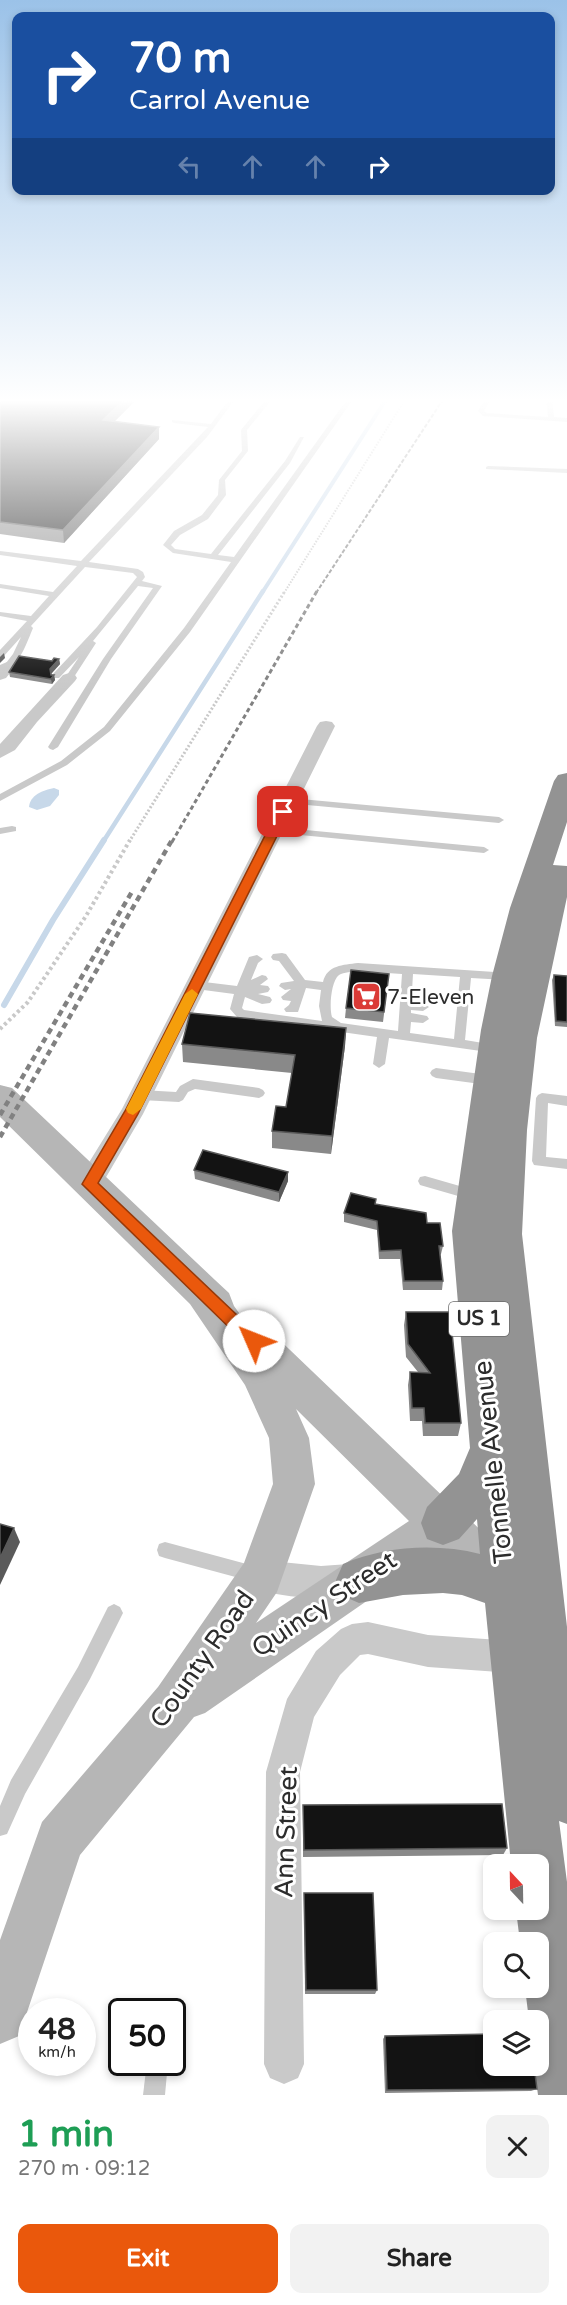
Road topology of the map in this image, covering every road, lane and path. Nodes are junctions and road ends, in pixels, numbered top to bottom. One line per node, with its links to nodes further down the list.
1 (147, 496): 9 (lane)
2 (221, 496): 7 (lane)
3 (261, 496): 7 (lane)
4 (282, 496): 8 (lane)
5 (345, 496): 40 (path)
6 (0, 553): 9 (lane)
7 (213, 557): 8 (lane)
8 (236, 560): 22 (lane)
9 (83, 564): 10 (lane); 12 (lane)
10 (136, 583): 17 (lane); 19 (lane)
11 (0, 586): 12 (lane)
12 (55, 595): 14 (lane)
13 (0, 614): 14 (lane)
14 (33, 619): 15 (lane); 16 (lane); 16 (lane)
15 (0, 642)
16 (2, 666)
17 (62, 677): 20 (street)
18 (326, 726): 23 (street)
19 (52, 747)
20 (0, 753)
21 (567, 781): 32 (highway, Tonnelle Avenue / US 1)
22 (0, 798)
23 (289, 801): 24 (lane); 26 (street)
24 (499, 820)
25 (12, 829): 27 (lane)
26 (274, 830): 29 (lane); 35 (street)
27 (0, 831)
28 (567, 845): 50 (highway, Tonnelle Avenue / US 1)
29 (484, 850)
30 (408, 970): 31 (lane); 36 (lane); 38 (lane)
31 (466, 973): 32 (lane); 43 (lane)
32 (508, 976): 43 (highway, Tonnelle Avenue / US 1)
33 (283, 982): 34 (lane); 34 (lane); 34 (lane)
34 (302, 984): 36 (lane)
35 (196, 985): 37 (lane); 47 (street)
36 (328, 987): 39 (lane)
37 (241, 991): 37 (lane); 39 (lane)
38 (406, 1006): 38 (lane); 42 (lane)
39 (339, 1027): 41 (lane)
40 (0, 1029)
41 (384, 1033): 42 (lane); 44 (lane)
42 (404, 1036): 43 (lane)
43 (482, 1058): 45 (lane); 54 (highway, Tonnelle Avenue / US 1)
44 (379, 1064)
45 (436, 1073)
46 (259, 1093): 47 (lane)
47 (141, 1095): 53 (street)
48 (0, 1097): 53 (main road, County Road)
49 (567, 1101): 50 (lane)
50 (526, 1126): 51 (lane); 61 (highway, Tonnelle Avenue / US 1)
51 (567, 1164)
52 (425, 1181): 54 (lane)
53 (89, 1184): 55 (main road, County Road)
54 (476, 1196): 56 (highway, Tonnelle Avenue / US 1)
55 (202, 1292): 57 (main road, County Road); 59 (main road, County Road)
56 (491, 1448): 57 (highway); 61 (highway, Tonnelle Avenue / US 1)
57 (443, 1523): 60 (main road, Quincy Street); 61 (main road, County Road)
58 (165, 1550): 59 (lane)
59 (261, 1576): 60 (street); 64 (main road, County Road)
60 (359, 1580): 61 (highway); 64 (main road, Quincy Street)
61 (538, 1612): 63 (highway, Tonnelle Avenue / US 1); 65 (highway, Tonnelle Avenue / US 1)
62 (114, 1613): 66 (lane)
63 (515, 1658): 67 (highway, Tonnelle Avenue / US 1); 70 (street, Ann Street)
64 (175, 1704): 69 (main road, County Road)
65 (567, 1798)
66 (0, 1827)
67 (537, 1854)
68 (545, 1920): 73 (highway, Tonnelle Avenue / US 1)
69 (0, 2017)
70 (284, 2064)
71 (156, 2076): 72 (lane)
72 (154, 2095)
73 (567, 2095)

